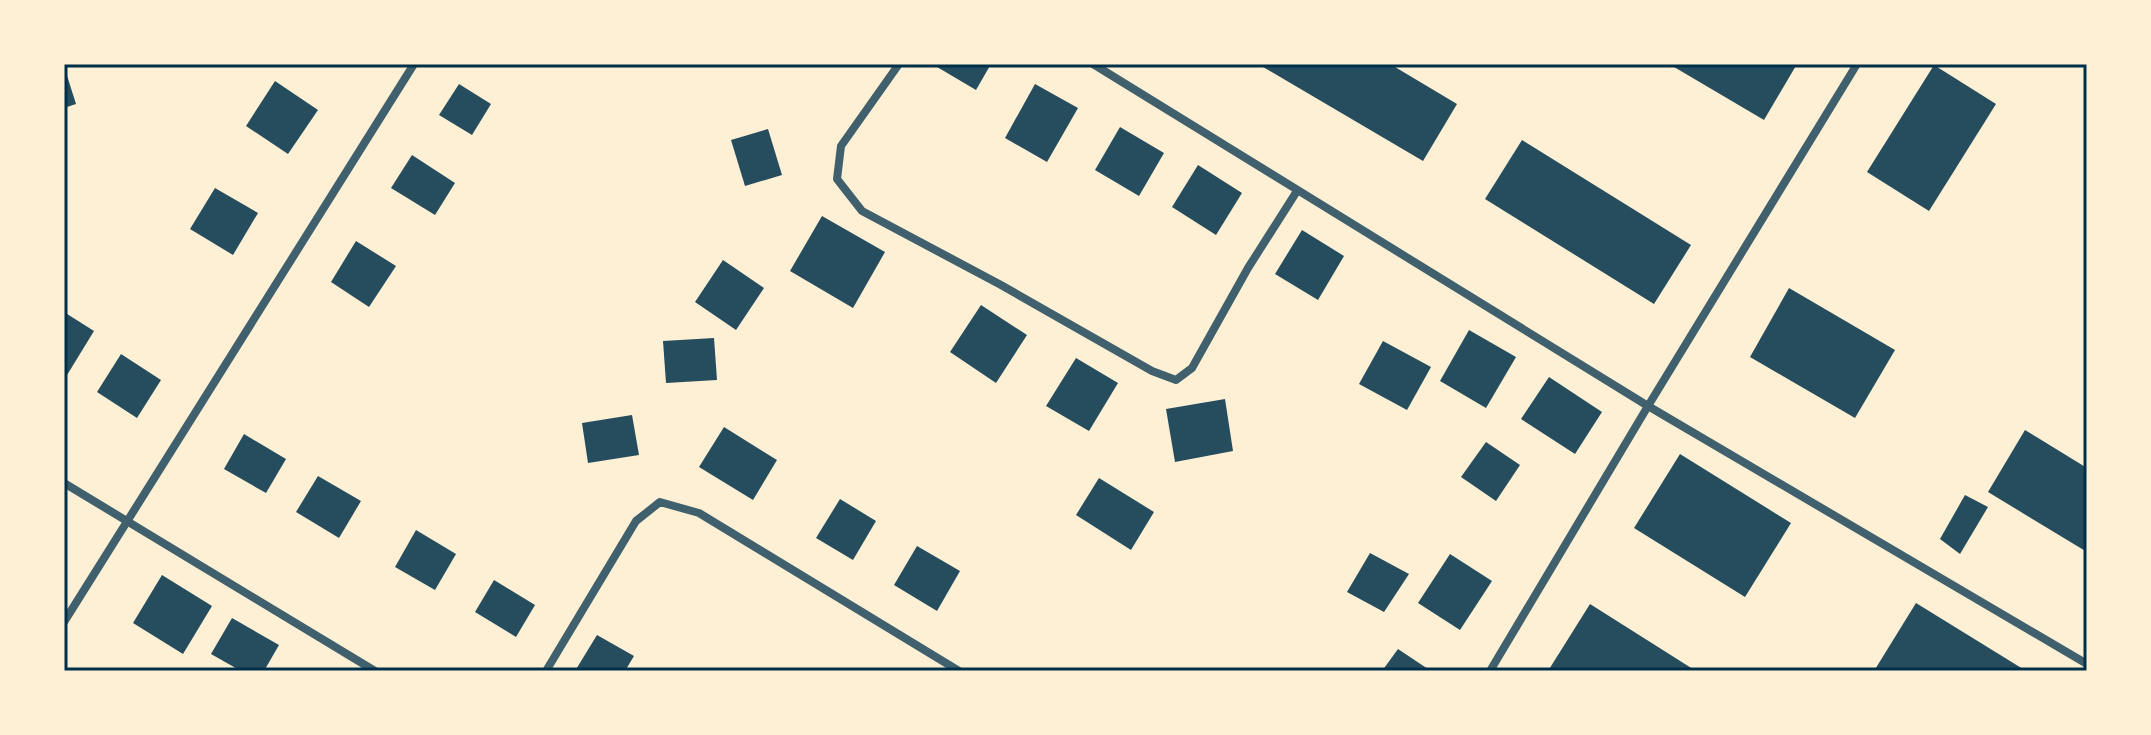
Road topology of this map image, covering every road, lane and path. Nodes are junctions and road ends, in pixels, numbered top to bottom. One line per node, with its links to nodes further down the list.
1 (414, 64): 8 (street)
2 (899, 64): 5 (street)
3 (1093, 64): 5 (street)
4 (1857, 64): 6 (street)
5 (1297, 191): 6 (street)
6 (1648, 406): 10 (street); 14 (street)
7 (64, 483): 8 (street)
8 (127, 521): 9 (street); 11 (street)
9 (64, 622)
10 (2087, 664)
11 (375, 671)
12 (546, 671): 13 (street)
13 (959, 671)
14 (1490, 671)

